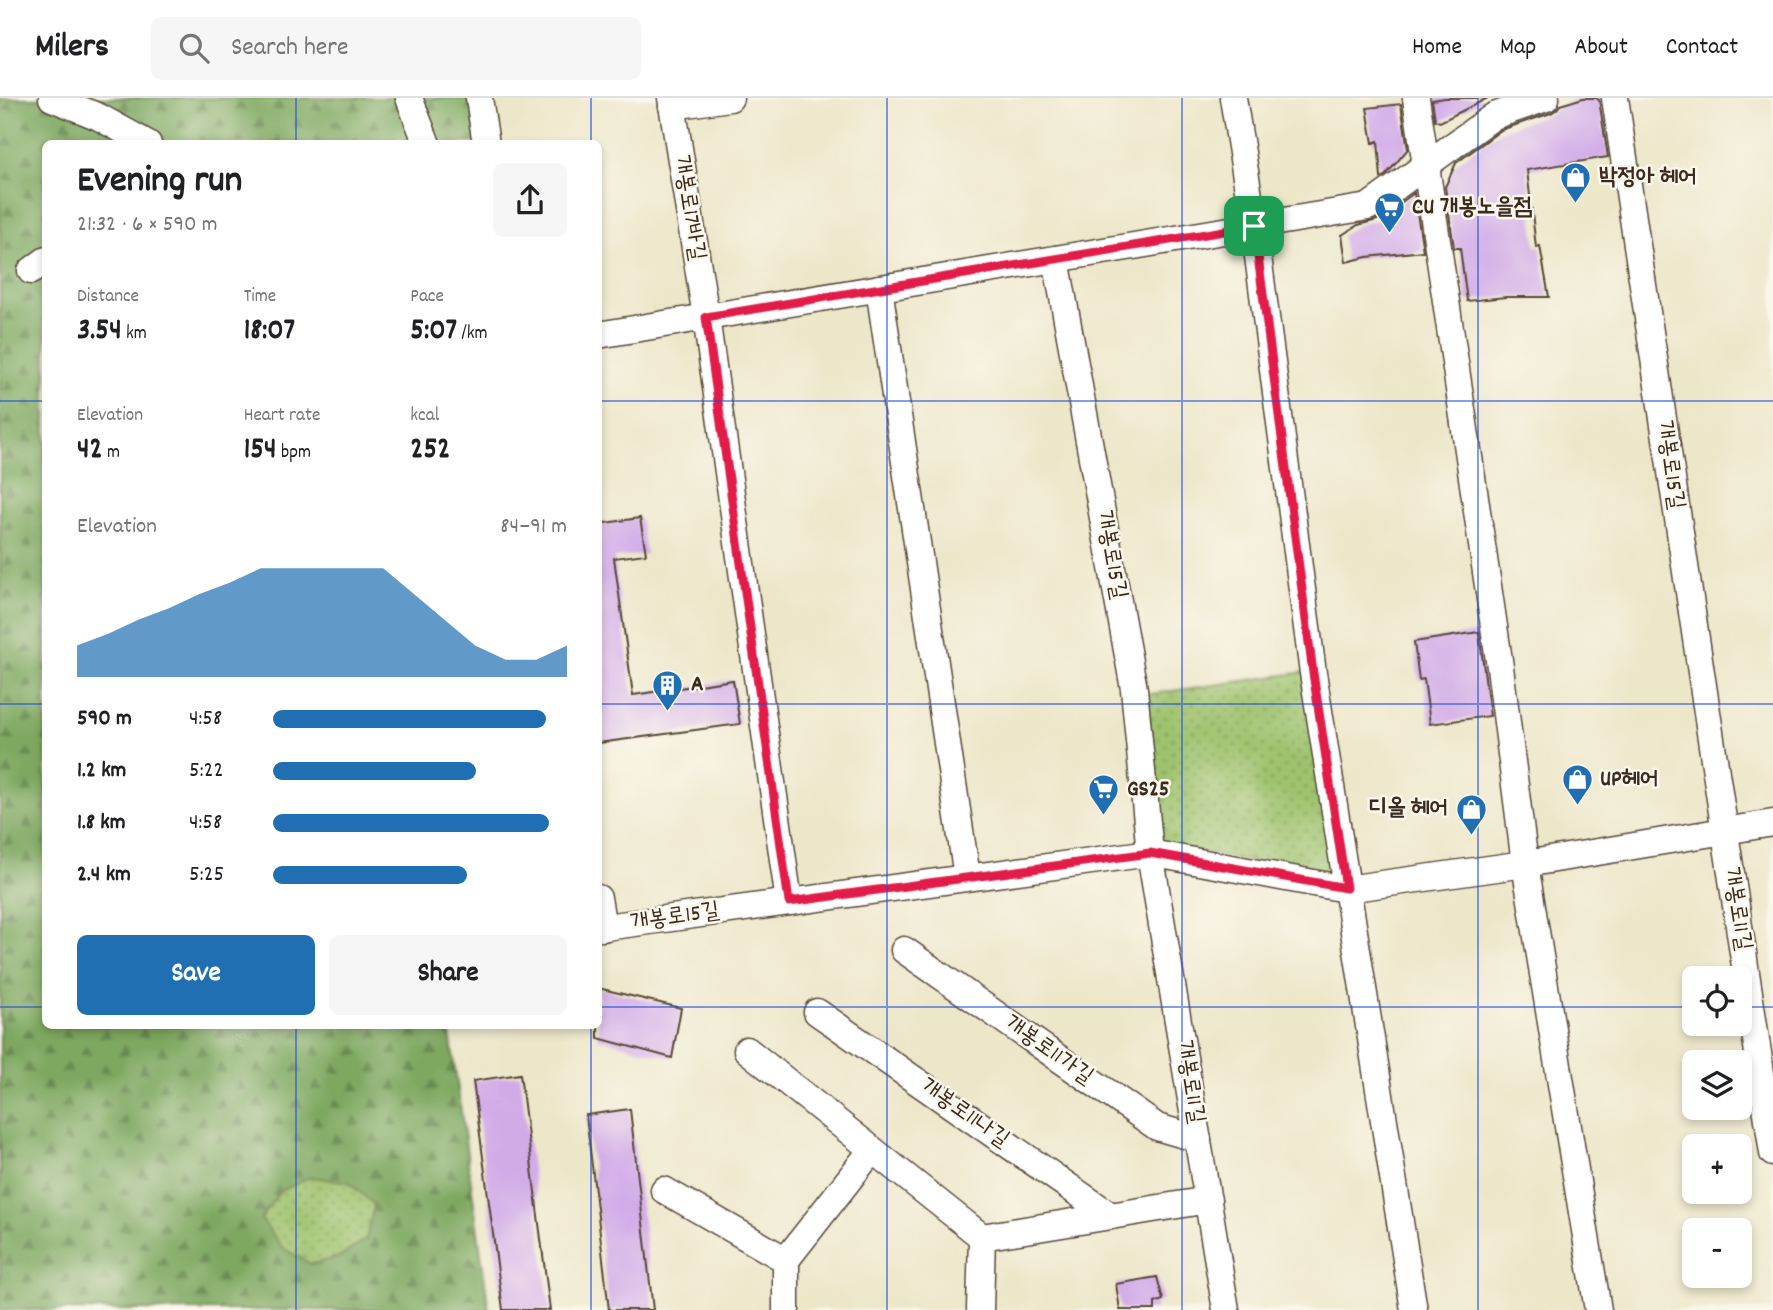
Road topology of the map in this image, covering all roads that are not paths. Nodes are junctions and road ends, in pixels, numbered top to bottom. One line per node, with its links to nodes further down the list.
1 (52, 98): 10 (street)
2 (409, 98): 11 (street)
3 (480, 98): 12 (street)
4 (730, 98): 9 (street)
5 (1233, 98): 14 (street)
6 (1416, 98): 13 (street)
7 (1546, 98): 13 (street)
8 (1615, 98): 20 (street, 개봉로15길)
9 (671, 102): 17 (street, 개봉로17바길)
10 (141, 140)
11 (425, 140)
12 (485, 140)
13 (1425, 166): 14 (street); 22 (street)
14 (1254, 226): 15 (street); 24 (street)
15 (1056, 259): 16 (street); 21 (street, 개봉로15길)
16 (879, 288): 17 (street); 23 (street)
17 (706, 317): 18 (street); 25 (street)
18 (602, 334)
19 (1773, 824): 20 (street, 개봉로15길)
20 (1724, 831): 22 (street, 개봉로15길); 32 (street, 개봉로11길)
21 (1150, 853): 23 (street, 개봉로15길); 24 (street, 개봉로15길); 30 (street, 개봉로11길)
22 (1525, 864): 24 (street, 개봉로15길); 42 (street)
23 (967, 877): 25 (street, 개봉로15길)
24 (1346, 888): 41 (street)
25 (789, 902): 26 (street, 개봉로15길)
26 (602, 928)
27 (904, 950): 30 (street, 개봉로11가길)
28 (817, 1012): 35 (street, 개봉로11나길)
29 (747, 1050): 31 (street)
30 (1198, 1139): 34 (street, 개봉로11길)
31 (872, 1150): 36 (street); 37 (street)
32 (1773, 1153)
33 (664, 1190): 37 (street)
34 (1208, 1200): 35 (street); 40 (street, 개봉로11길)
35 (1111, 1216): 36 (street)
36 (982, 1237): 39 (street)
37 (786, 1260): 38 (street)
38 (786, 1310)
39 (981, 1310)
40 (1226, 1310)
41 (1414, 1310)
42 (1598, 1310)

